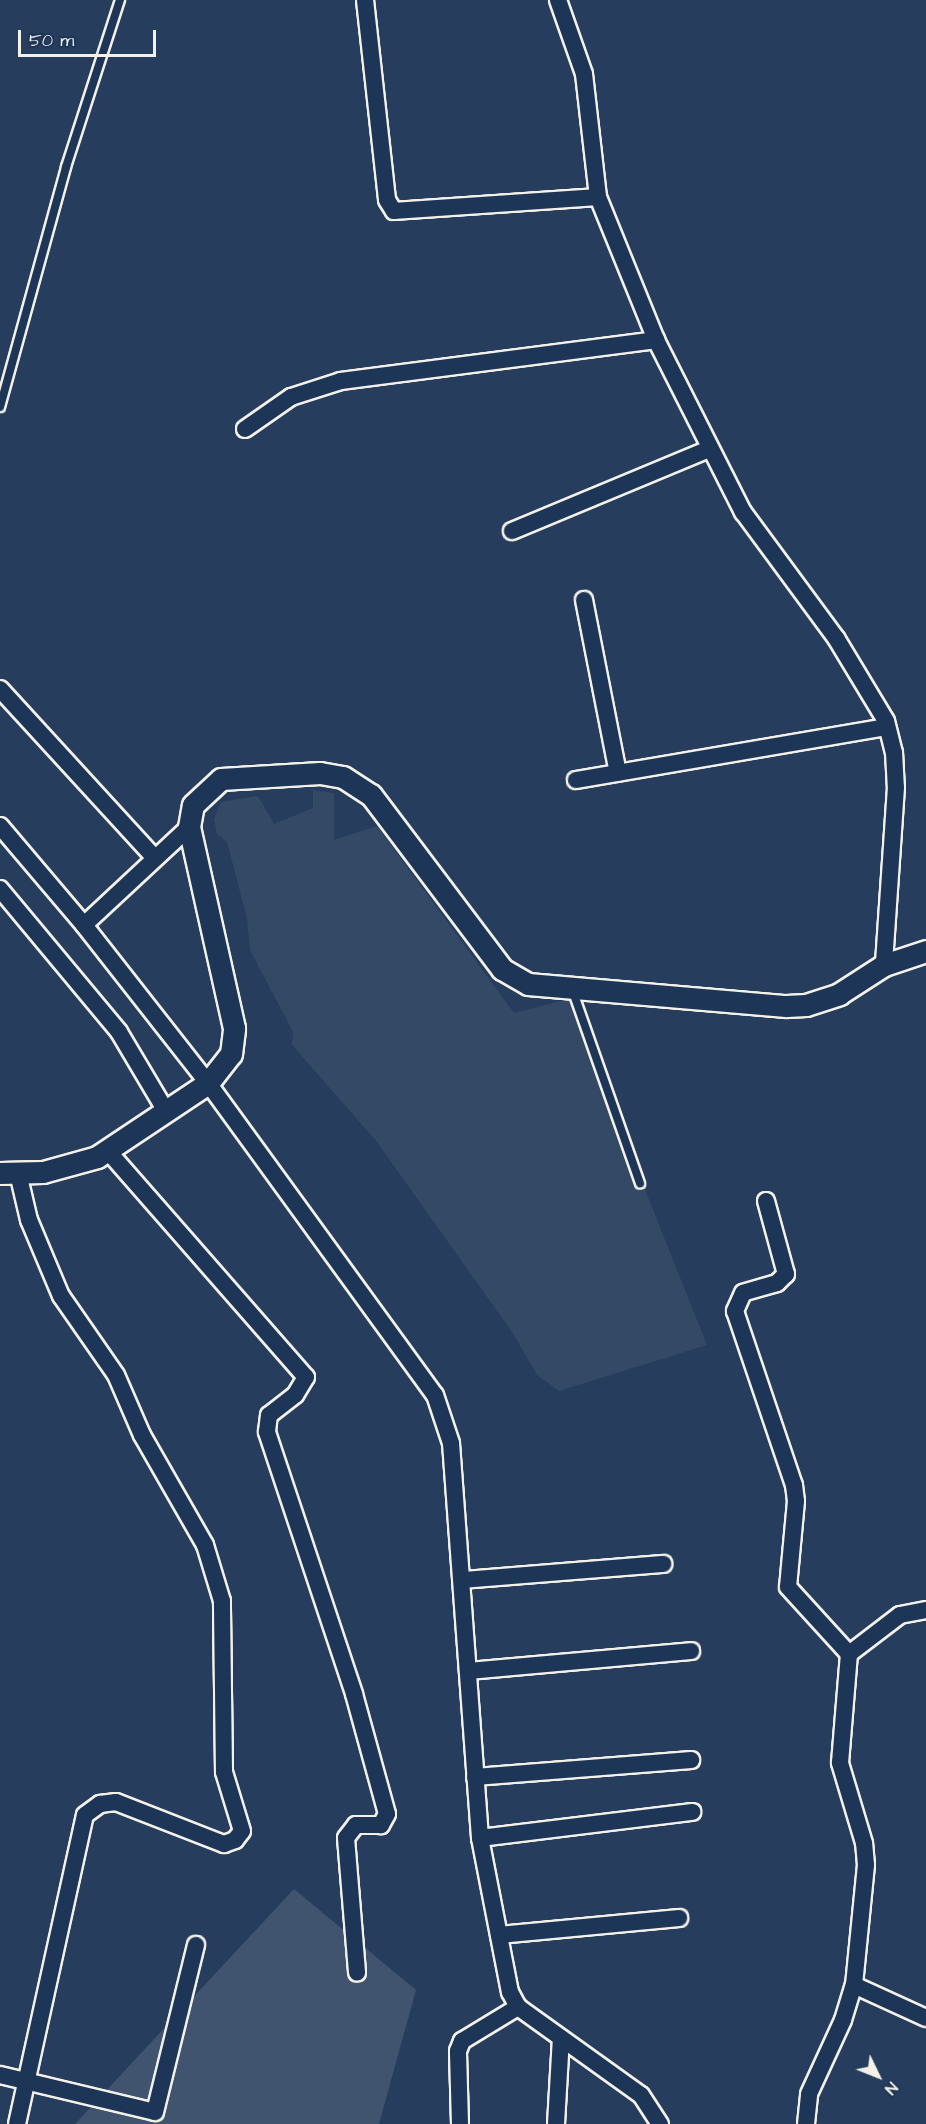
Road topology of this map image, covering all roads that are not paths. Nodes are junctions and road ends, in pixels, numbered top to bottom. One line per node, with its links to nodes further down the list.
1 (120, 0): 6 (lane)
2 (365, 0): 4 (street)
3 (558, 0): 4 (street)
4 (598, 197): 5 (street)
5 (656, 340): 7 (street); 8 (street)
6 (0, 407)
7 (245, 429)
8 (709, 449): 9 (street); 12 (street)
9 (512, 531)
10 (584, 600): 13 (street)
11 (0, 689): 17 (street)
12 (888, 727): 13 (street); 21 (street)
13 (618, 773): 14 (street)
14 (576, 780)
15 (0, 826): 19 (street)
16 (189, 827): 17 (street); 22 (street); 23 (street)
17 (155, 858): 19 (street)
18 (0, 889): 24 (street)
19 (84, 925): 23 (street)
20 (926, 951): 21 (street)
21 (884, 965): 22 (street)
22 (572, 988): 27 (lane)
23 (204, 1087): 24 (street); 30 (street)
24 (170, 1108): 25 (street)
25 (107, 1150): 26 (street); 42 (street)
26 (9, 1173): 48 (street)
27 (640, 1183)
28 (766, 1201): 33 (street)
29 (663, 1564): 30 (street)
30 (463, 1580): 34 (street)
31 (926, 1610): 33 (street)
32 (691, 1651): 34 (street)
33 (849, 1654): 43 (street)
34 (468, 1671): 36 (street)
35 (691, 1760): 36 (street)
36 (474, 1777): 38 (street)
37 (692, 1812): 38 (street)
38 (480, 1838): 40 (street)
39 (679, 1918): 40 (street)
40 (499, 1935): 44 (street)
41 (196, 1945): 49 (street)
42 (357, 1973)
43 (854, 1985): 45 (street); 54 (street)
44 (518, 2007): 46 (street); 51 (street)
45 (926, 2018)
46 (561, 2038): 52 (street); 53 (street)
47 (0, 2074): 48 (street)
48 (26, 2081): 49 (street); 50 (street)
49 (154, 2118)
50 (17, 2124)
51 (460, 2124)
52 (556, 2124)
53 (660, 2124)
54 (806, 2124)

